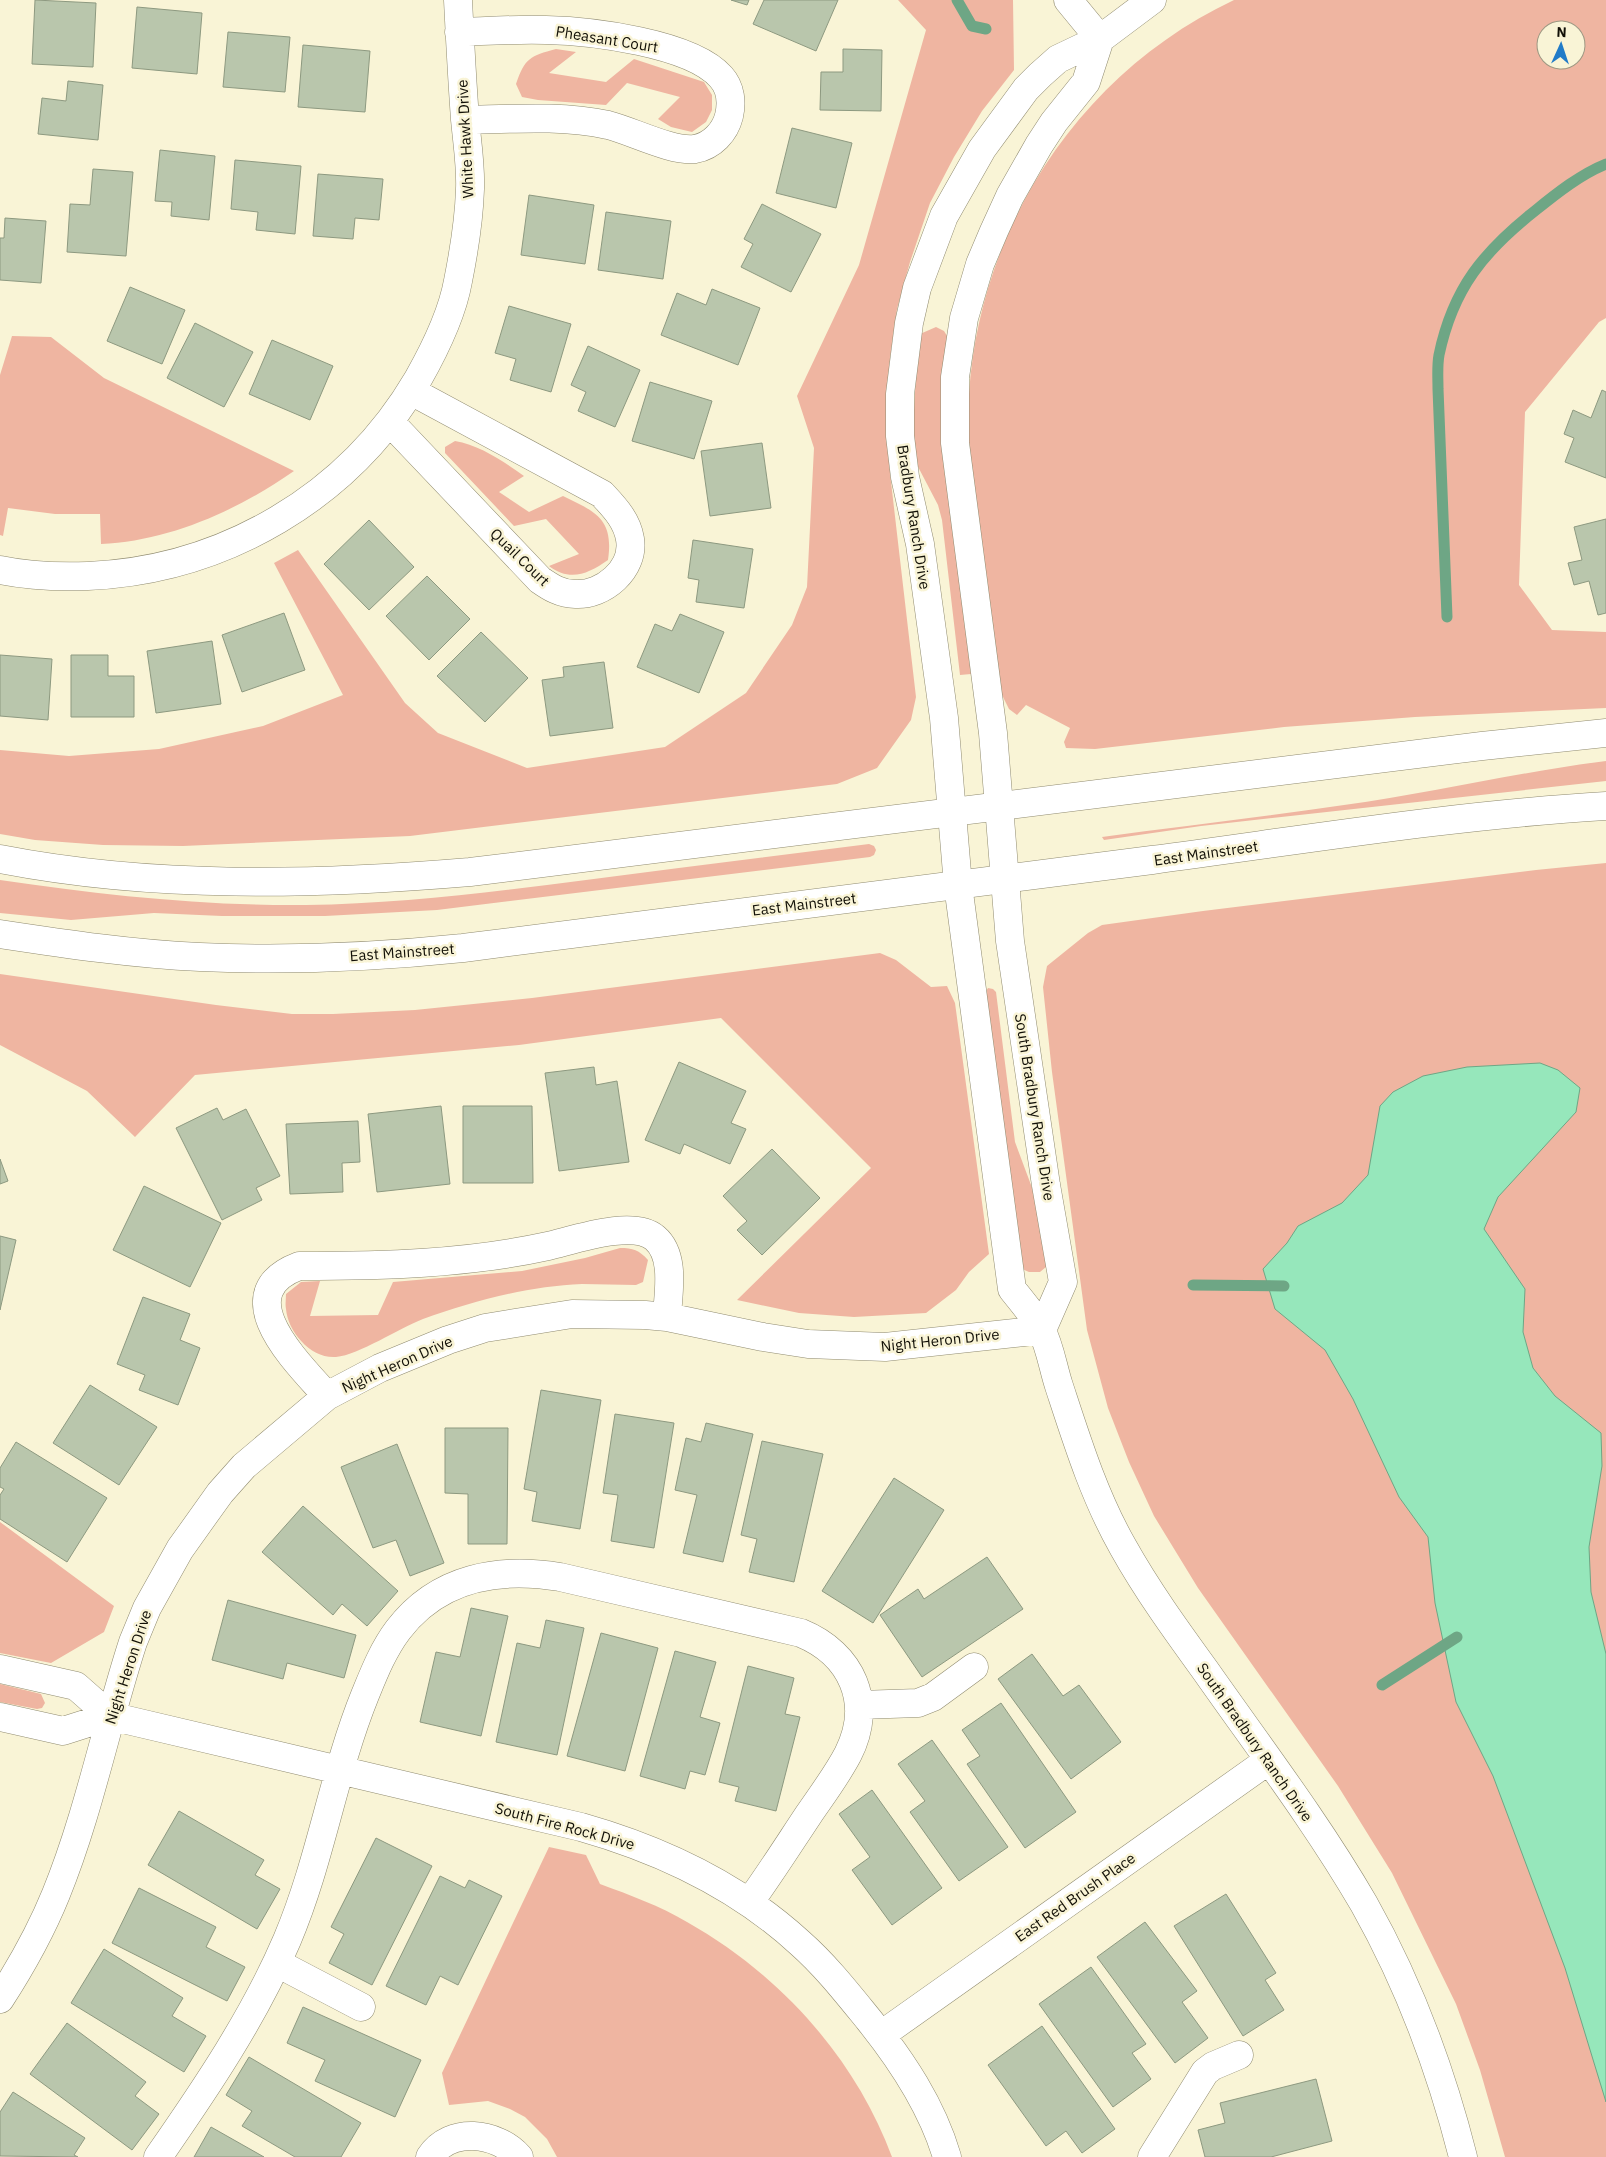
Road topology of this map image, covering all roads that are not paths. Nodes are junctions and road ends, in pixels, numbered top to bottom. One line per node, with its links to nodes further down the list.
1 (458, 0): 4 (street, White Hawk Drive)
2 (1068, 0): 5 (street)
3 (1152, 0): 5 (street, Bradbury Ranch Drive)
4 (459, 32): 6 (street, White Hawk Drive); 6 (street, Pheasant Court)
5 (1100, 38): 12 (street); 13 (street, Bradbury Ranch Drive)
6 (465, 120): 7 (street, White Hawk Drive)
7 (411, 391): 8 (street, White Hawk Drive); 8 (street, Quail Court)
8 (390, 422): 9 (street, White Hawk Drive)
9 (0, 570)
10 (1606, 733): 12 (street)
11 (1606, 806): 15 (street, East Mainstreet)
12 (1000, 807): 13 (street); 15 (street)
13 (951, 813): 14 (street); 16 (street, Bradbury Ranch Drive)
14 (0, 859)
15 (1004, 880): 16 (street, East Mainstreet); 19 (street, South Bradbury Ranch Drive)
16 (958, 885): 17 (street, East Mainstreet); 19 (street, South Bradbury Ranch Drive)
17 (0, 934)
18 (667, 1317): 19 (street, Night Heron Drive); 20 (street, Night Heron Drive); 20 (street)
19 (1042, 1330): 26 (street, South Bradbury Ranch Drive)
20 (327, 1396): 24 (street, Night Heron Drive)
21 (974, 1667): 23 (street)
22 (0, 1669): 24 (street)
23 (860, 1705): 27 (street); 28 (street)
24 (110, 1716): 25 (street); 27 (street, South Fire Rock Drive); 30 (street, Night Heron Drive)
25 (0, 1717)
26 (1269, 1760): 32 (street, East Red Brush Place); 39 (street, South Bradbury Ranch Drive)
27 (339, 1770): 28 (street, South Fire Rock Drive); 29 (street)
28 (749, 1903): 32 (street, South Fire Rock Drive)
29 (277, 1963): 31 (street); 34 (street)
30 (0, 1999)
31 (361, 2007)
32 (881, 2035): 37 (street, South Fire Rock Drive)
33 (1239, 2055): 38 (street)
34 (158, 2157)
35 (430, 2157): 36 (street)
36 (519, 2157)
37 (947, 2157)
38 (1152, 2157)
39 (1463, 2157)

